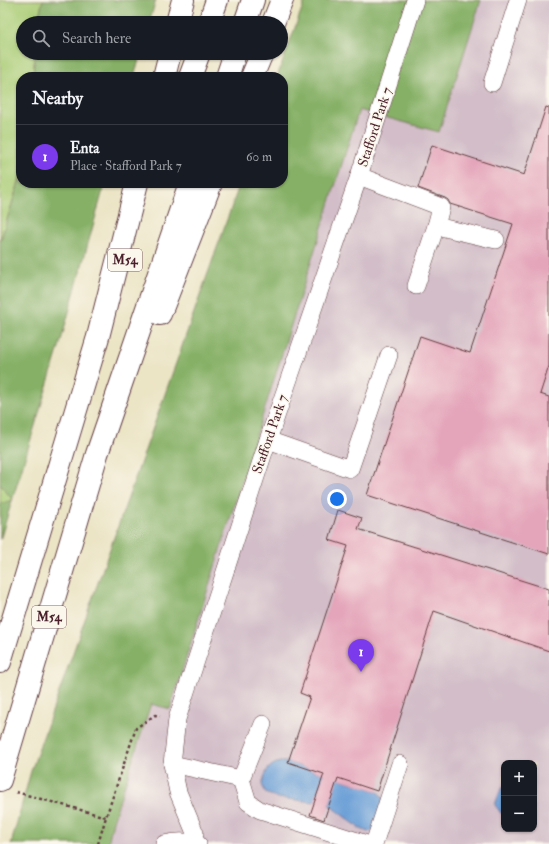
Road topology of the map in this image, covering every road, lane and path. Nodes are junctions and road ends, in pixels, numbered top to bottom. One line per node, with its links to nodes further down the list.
1 (183, 0): 7 (highway)
2 (217, 0): 8 (highway)
3 (253, 0): 9 (highway)
4 (282, 0): 10 (highway)
5 (415, 0): 20 (street, Stafford Park 7)
6 (518, 0): 19 (street)
7 (180, 16)
8 (211, 16)
9 (247, 16)
10 (276, 16)
11 (168, 60): 15 (highway)
12 (196, 60): 16 (highway)
13 (233, 60): 17 (highway)
14 (259, 60): 18 (highway)
15 (165, 72)
16 (192, 72)
17 (229, 72)
18 (254, 72)
19 (492, 83)
20 (359, 176): 25 (street); 30 (street, Stafford Park 7)
21 (136, 188): 28 (highway)
22 (150, 188): 28 (highway, M54)
23 (188, 188): 31 (highway, M54)
24 (209, 188): 31 (highway)
25 (436, 226): 26 (street); 27 (street)
26 (496, 240)
27 (416, 286)
28 (98, 337): 32 (highway, M54)
29 (389, 355): 30 (street)
30 (268, 440): 33 (street, Stafford Park 7)
31 (97, 454): 38 (highway, M54)
32 (0, 662)
33 (177, 719): 35 (street, Stafford Park 7); 39 (path)
34 (263, 724): 37 (street)
35 (172, 764): 37 (street); 40 (street, Stafford Park 7)
36 (400, 764): 44 (street)
37 (241, 779): 43 (street)
38 (7, 785): 39 (path)
39 (106, 817): 41 (path)
40 (195, 843): 42 (street, Stafford Park 7)
41 (98, 844)
42 (164, 844)
43 (367, 844)
44 (374, 844)

